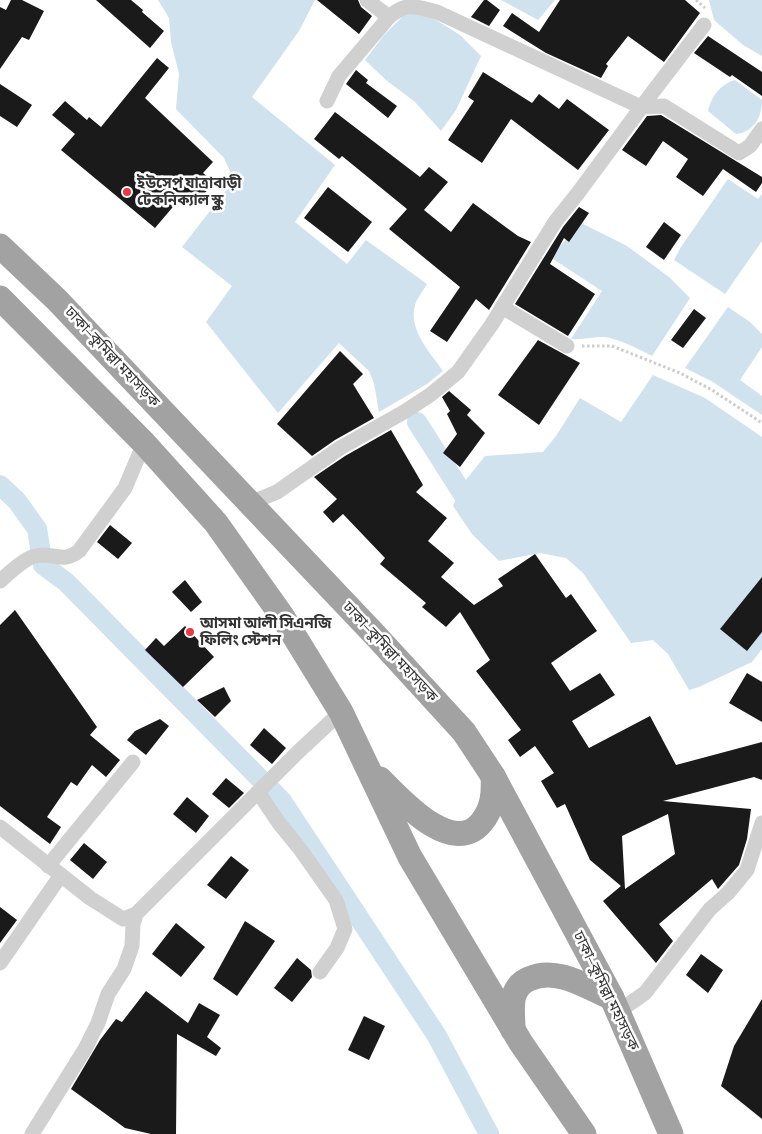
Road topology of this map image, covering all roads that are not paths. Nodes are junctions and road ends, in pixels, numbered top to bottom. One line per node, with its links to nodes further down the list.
1 (367, 0): 2 (street)
2 (390, 17): 4 (street); 5 (street)
3 (704, 25): 5 (street)
4 (327, 101)
5 (641, 107): 6 (street); 9 (street)
6 (762, 129)
7 (0, 246): 12 (highway, ঢাকা–কুমিল্লা মহাসড়ক)
8 (0, 298): 11 (highway)
9 (502, 307): 10 (street); 12 (street)
10 (566, 346)
11 (144, 443): 13 (street); 14 (highway)
12 (250, 503): 17 (highway, ঢাকা–কুমিল্লা মহাসড়ক)
13 (0, 581)
14 (341, 712): 16 (highway); 18 (street)
15 (133, 762): 21 (street)
16 (368, 768): 17 (highway); 27 (highway)
17 (494, 776): 26 (highway, ঢাকা–কুমিল্লা মহাসড়ক)
18 (258, 792): 23 (street); 25 (street)
19 (762, 823): 26 (street)
20 (0, 827): 21 (street)
21 (48, 866): 22 (street)
22 (61, 875): 23 (street); 24 (street)
23 (136, 914): 28 (street)
24 (0, 963)
25 (320, 972)
26 (615, 1005): 27 (highway); 30 (highway, ঢাকা–কুমিল্লা মহাসড়ক)
27 (513, 1030): 29 (highway)
28 (32, 1134)
29 (584, 1134)
30 (672, 1134)

